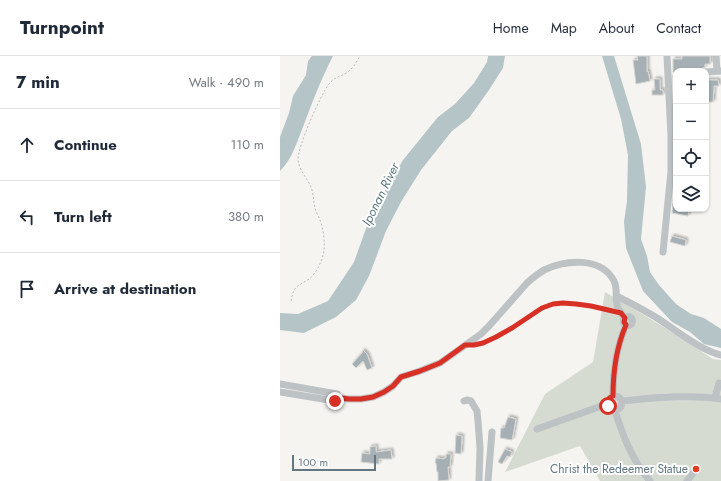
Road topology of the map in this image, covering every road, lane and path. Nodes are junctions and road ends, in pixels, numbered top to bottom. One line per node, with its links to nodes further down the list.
1 (360, 56): 10 (path)
2 (667, 56): 6 (street)
3 (716, 56): 4 (street)
4 (719, 71): 5 (street)
5 (709, 72)
6 (668, 73): 7 (street); 8 (street)
7 (673, 73)
8 (663, 252)
9 (617, 296): 11 (street); 12 (street); 13 (street)
10 (291, 301)
11 (624, 319): 12 (path); 17 (street)
12 (465, 345): 18 (street)
13 (721, 355)
14 (719, 383): 19 (street)
15 (280, 384): 18 (street)
16 (280, 392): 18 (street)
17 (613, 396): 21 (street); 22 (street)
18 (338, 398)
19 (718, 399): 21 (street)
20 (464, 401): 27 (street)
21 (622, 401): 23 (street)
22 (607, 404): 23 (street); 24 (street)
23 (615, 411): 29 (street)
24 (537, 430)
25 (492, 432): 28 (street)
26 (694, 472): 30 (street)
27 (479, 481)
28 (488, 481)
29 (650, 481)
30 (688, 481)

